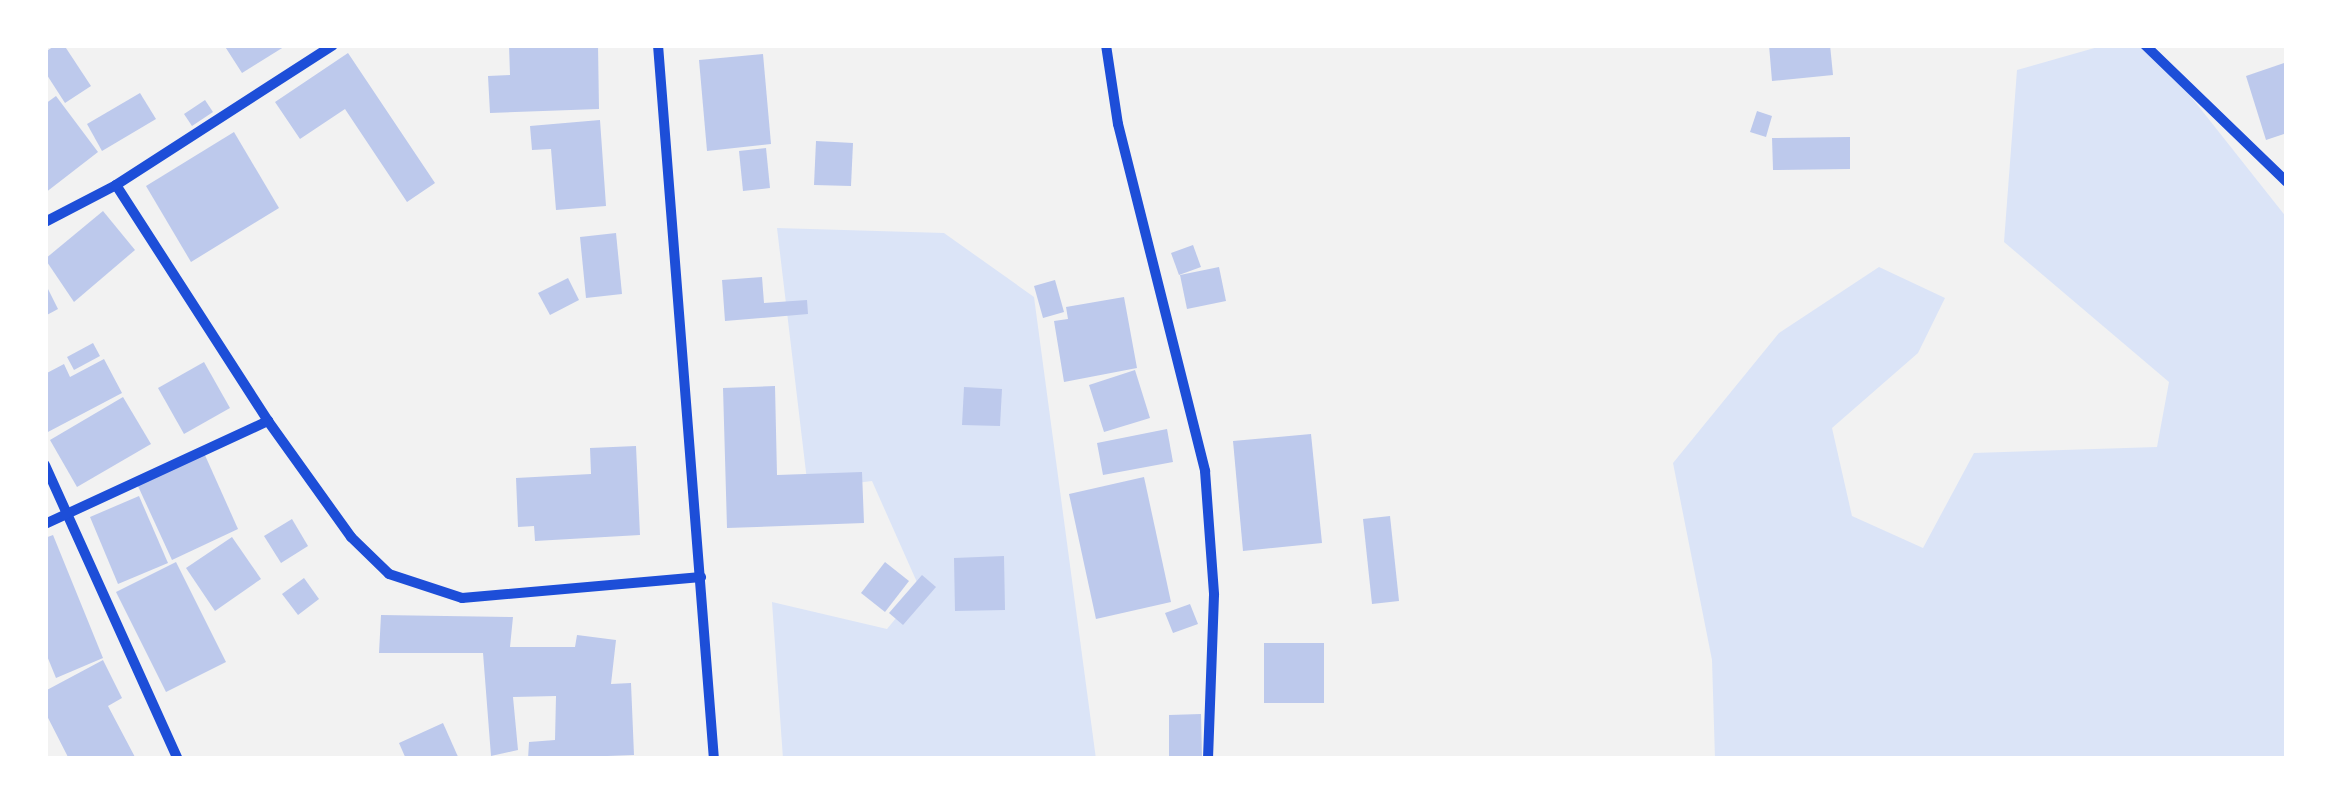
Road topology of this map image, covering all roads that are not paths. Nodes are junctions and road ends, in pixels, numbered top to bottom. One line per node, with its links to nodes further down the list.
1 (332, 45): 6 (street)
2 (660, 45): 12 (street)
3 (1106, 45): 15 (street)
4 (2146, 45): 5 (street)
5 (2287, 182)
6 (116, 185): 7 (street); 8 (street)
7 (45, 222)
8 (268, 421): 10 (street); 12 (street)
9 (45, 465): 10 (street)
10 (68, 514): 11 (street); 13 (street)
11 (45, 524)
12 (700, 577): 14 (street)
13 (178, 759)
14 (714, 759)
15 (1208, 759)

